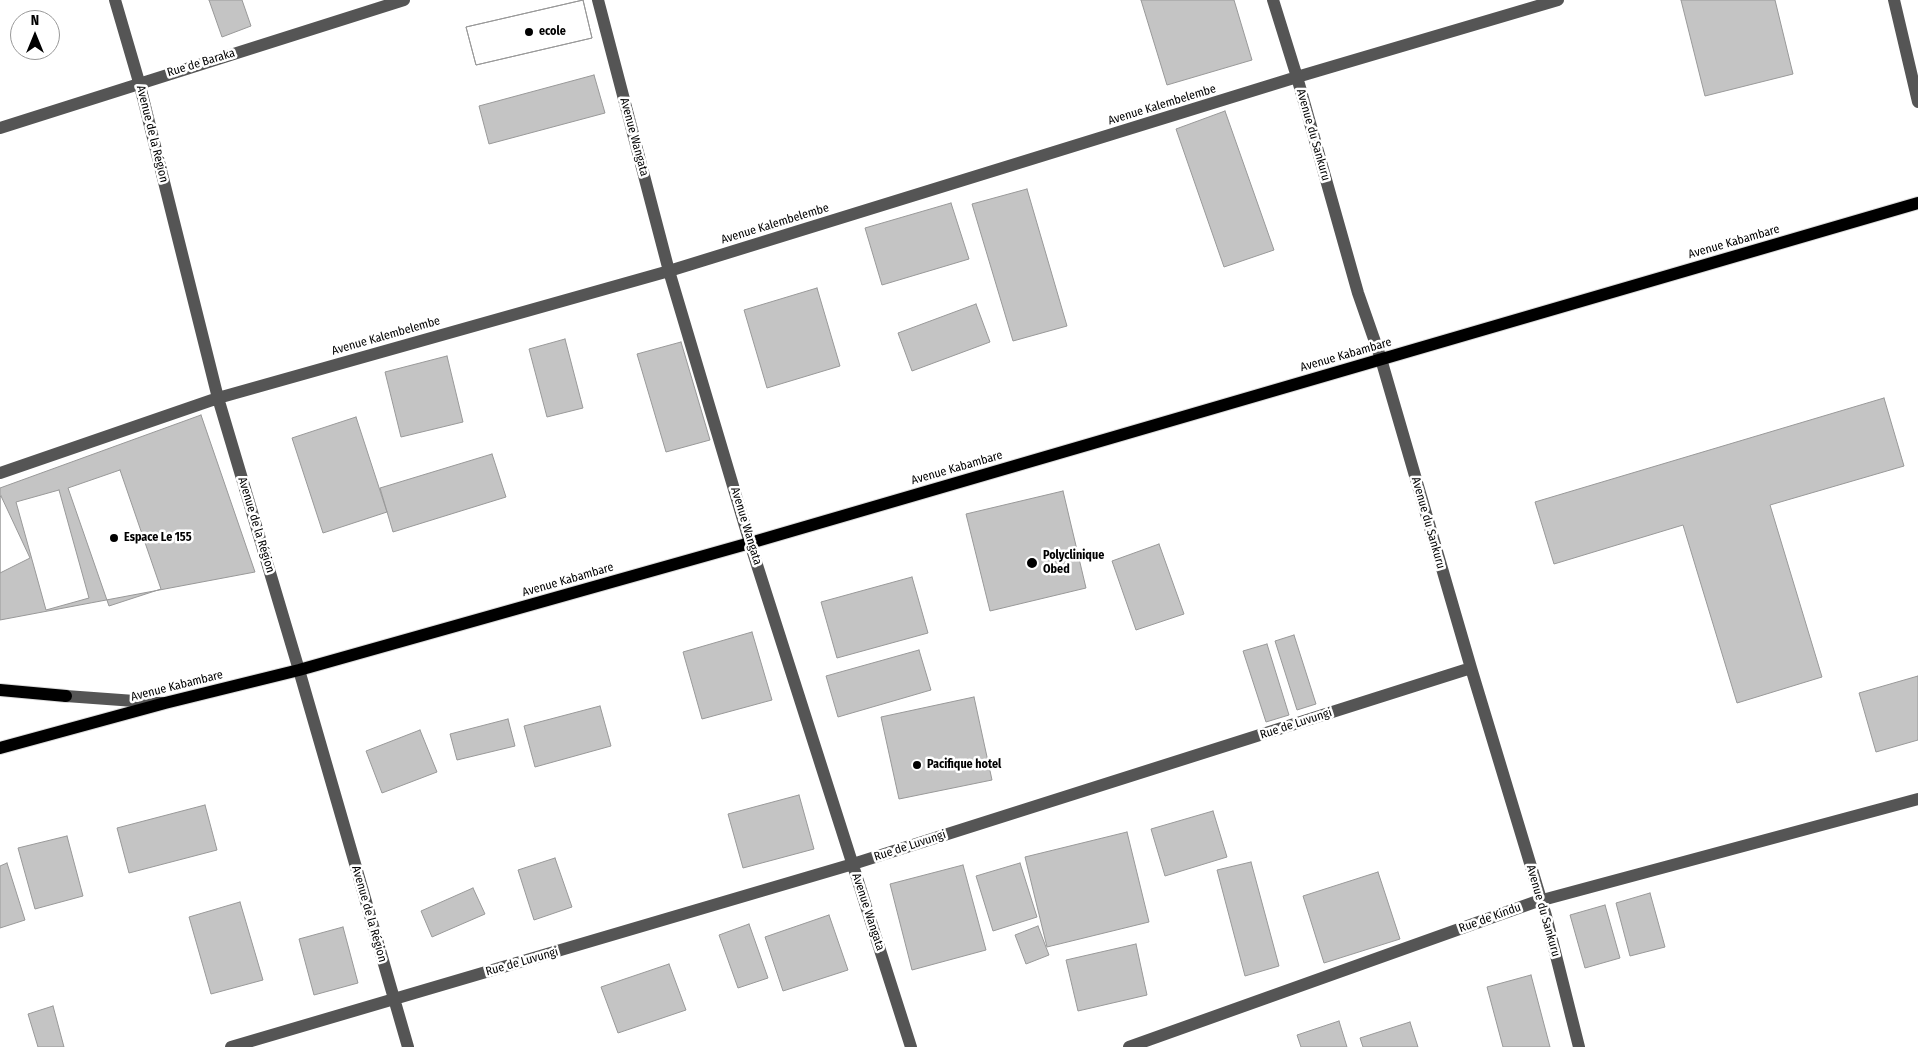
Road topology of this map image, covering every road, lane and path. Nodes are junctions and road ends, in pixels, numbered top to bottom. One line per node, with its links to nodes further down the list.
1 (115, 0): 8 (street, Avenue de la Région)
2 (404, 0): 8 (street, Rue de Baraka)
3 (598, 0): 12 (street, Avenue Wangata)
4 (1273, 0): 7 (street, Avenue du Sankuru)
5 (1558, 0): 7 (street, Avenue Kalembelembe)
6 (1894, 0): 9 (street)
7 (1297, 78): 12 (street, Avenue Kalembelembe); 13 (street, Avenue du Sankuru)
8 (139, 82): 10 (street, Rue de Baraka); 14 (street, Avenue de la Région)
9 (1918, 102)
10 (0, 128)
11 (1918, 203): 13 (main road, Avenue Kabambare)
12 (669, 271): 14 (street, Avenue Kalembelembe); 16 (street, Avenue Wangata)
13 (1381, 359): 16 (main road, Avenue Kabambare); 17 (street, Avenue du Sankuru)
14 (218, 398): 15 (street, Avenue Kalembelembe); 18 (street, Avenue de la Région)
15 (0, 473)
16 (750, 543): 18 (main road, Avenue Kabambare); 24 (street, Avenue Wangata)
17 (1471, 668): 24 (street, Rue de Luvungi); 25 (street, Avenue du Sankuru)
18 (299, 670): 21 (main road, Avenue Kabambare); 26 (street, Avenue de la Région)
19 (0, 690): 20 (main road)
20 (66, 696): 21 (street)
21 (165, 703): 22 (main road, Avenue Kabambare)
22 (0, 748)
23 (1918, 799): 25 (street, Rue de Kindu)
24 (853, 864): 26 (street, Rue de Luvungi); 29 (street, Avenue Wangata)
25 (1541, 900): 30 (street, Rue de Kindu); 31 (street, Avenue du Sankuru)
26 (393, 1000): 27 (street, Rue de Luvungi); 28 (street, Avenue de la Région)
27 (231, 1047)
28 (408, 1047)
29 (911, 1047)
30 (1129, 1047)
31 (1579, 1047)

